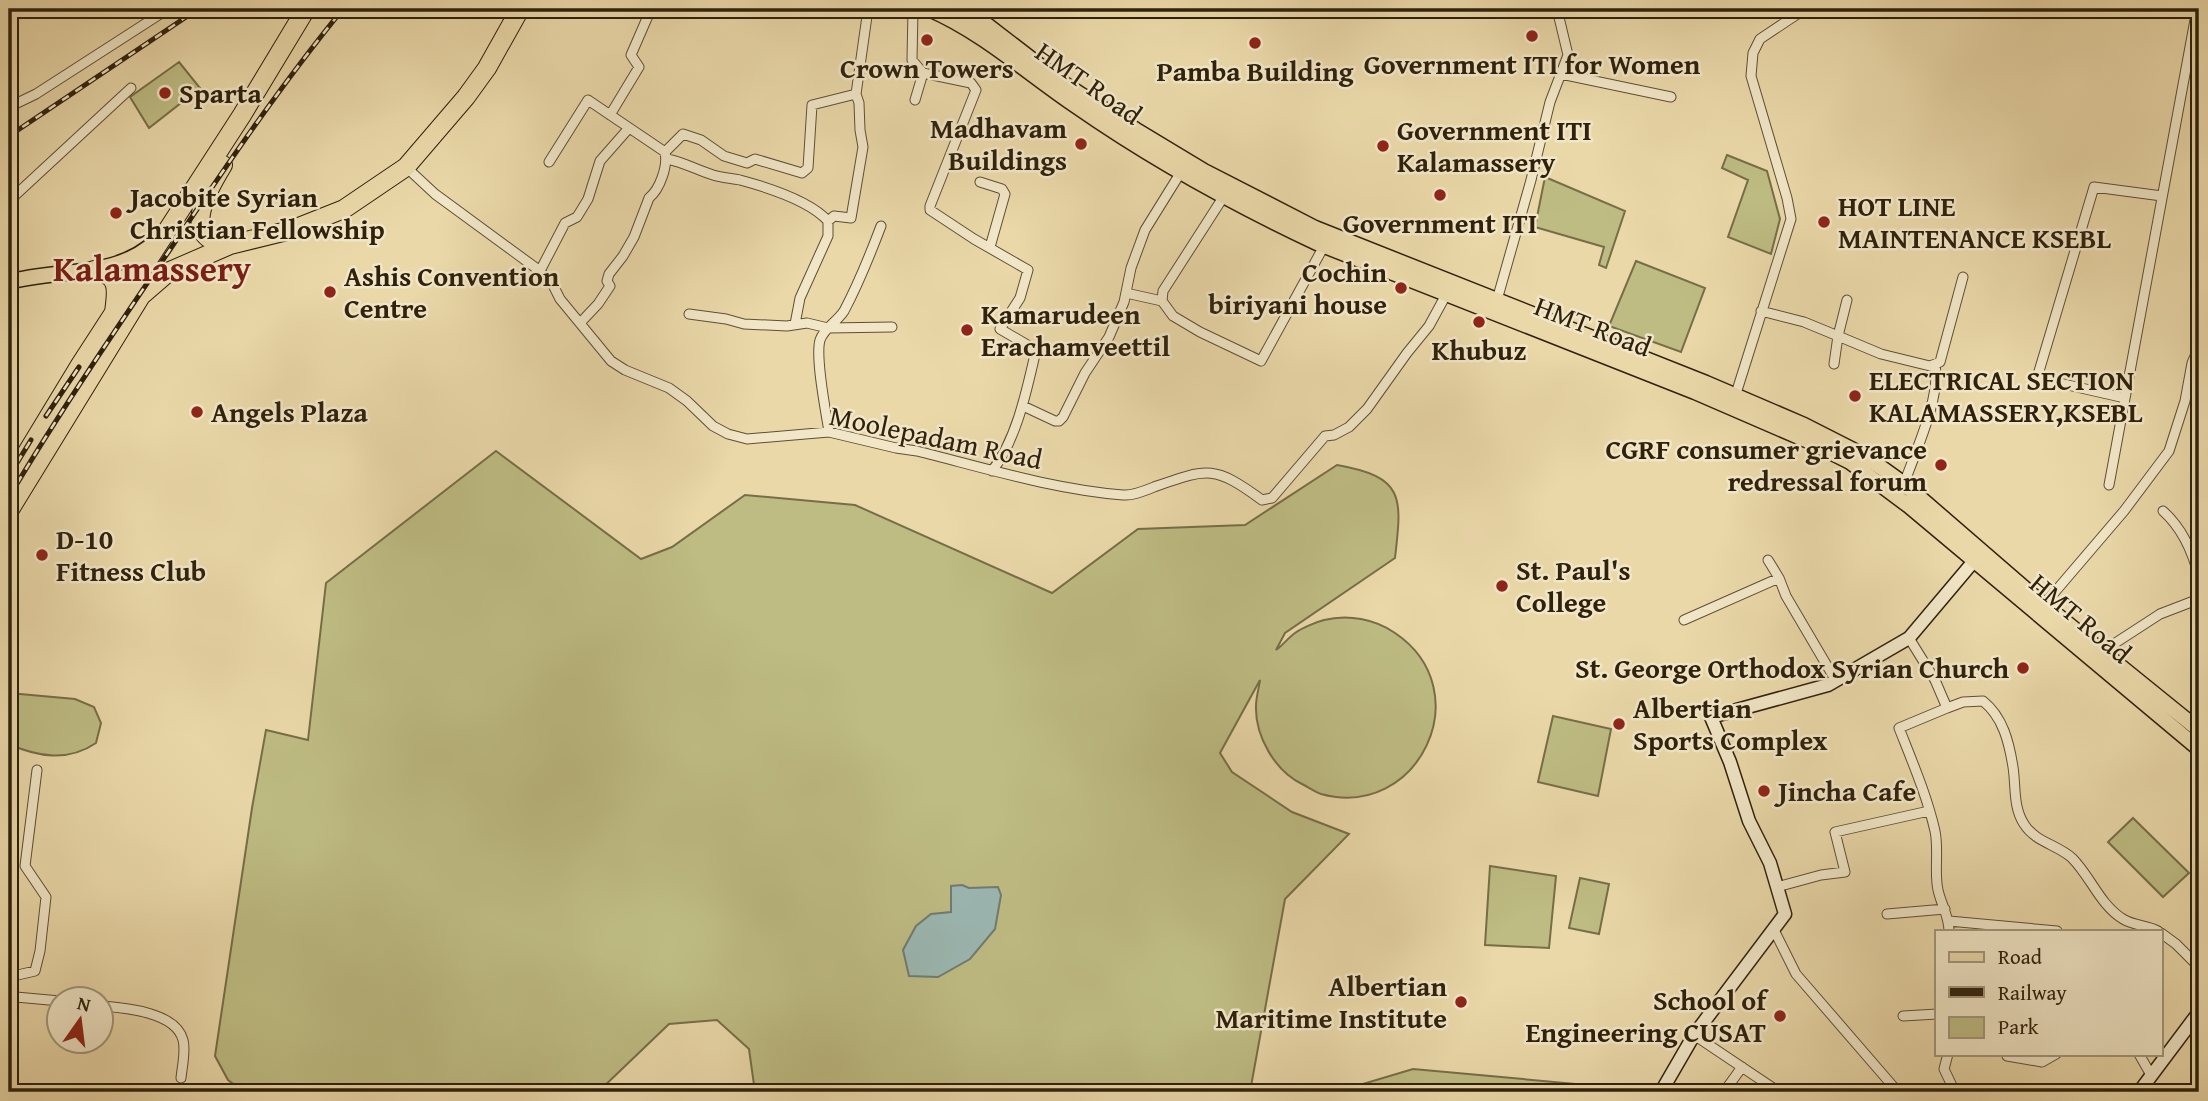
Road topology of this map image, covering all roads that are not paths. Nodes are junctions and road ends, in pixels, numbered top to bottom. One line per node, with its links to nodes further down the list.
1 (169, 9): 19 (street)
2 (306, 9): 32 (highway)
3 (319, 9): 33 (highway)
4 (520, 9): 24 (highway)
5 (651, 9): 20 (street)
6 (868, 9): 16 (street)
7 (912, 9): 13 (street)
8 (929, 9): 25 (main road, HMT Road)
9 (960, 9): 36 (main road, HMT Road)
10 (1557, 9): 14 (street)
11 (1805, 9): 47 (street)
12 (2197, 9): 28 (street)
13 (923, 73): 18 (street); 35 (street)
14 (1561, 74): 17 (street); 43 (street)
15 (131, 88): 29 (street)
16 (856, 94): 22 (street); 30 (street)
17 (1671, 97)
18 (915, 100)
19 (9, 107)
20 (610, 114): 21 (street); 23 (street)
21 (629, 128): 22 (street); 38 (street)
22 (666, 156): 30 (street); 50 (street)
23 (549, 162)
24 (406, 167): 33 (highway); 38 (street, Moolepadam Road)
25 (1181, 172): 27 (main road, HMT Road); 41 (street)
26 (980, 182): 35 (street)
27 (1224, 196): 34 (main road, HMT Road); 45 (street)
28 (2162, 196): 58 (street); 58 (street)
29 (9, 201)
30 (828, 221): 51 (street)
31 (881, 226): 53 (street)
32 (169, 229): 37 (main road); 46 (highway)
33 (230, 245): 66 (highway)
34 (1324, 246): 36 (main road, HMT Road); 45 (street)
35 (990, 247): 60 (street)
36 (1388, 264): 42 (main road, HMT Road); 43 (main road, HMT Road)
37 (94, 270): 40 (main road); 46 (highway)
38 (540, 271): 50 (street, Moolepadam Road)
39 (1963, 277): 57 (street)
40 (12, 279)
41 (1126, 293): 45 (street); 60 (street)
42 (1447, 293): 49 (main road, HMT Road); 62 (street, Moolepadam Road)
43 (1497, 300): 49 (main road, HMT Road)
44 (1847, 300): 54 (street)
45 (1162, 302)
46 (114, 312): 63 (highway)
47 (1761, 312): 54 (street); 59 (street)
48 (689, 314): 51 (street)
49 (1527, 319): 59 (main road, HMT Road)
50 (581, 322): 61 (street, Moolepadam Road)
51 (795, 324): 53 (street)
52 (892, 327): 53 (street)
53 (828, 328): 61 (street)
54 (1838, 336): 56 (street); 57 (street)
55 (2199, 348): 73 (street)
56 (1834, 363)
57 (1936, 365): 64 (street)
58 (2125, 398): 65 (street)
59 (1734, 402): 64 (main road, HMT Road); 68 (main road, HMT Road)
60 (1023, 405): 62 (street)
61 (829, 432): 62 (street, Moolepadam Road)
62 (992, 471)
63 (9, 482)
64 (1904, 484): 68 (main road, HMT Road)
65 (2109, 485)
66 (9, 510)
67 (2163, 511): 70 (street)
68 (1978, 556): 73 (main road, HMT Road); 75 (street)
69 (1768, 560): 71 (street)
70 (2199, 577)
71 (1780, 578): 74 (street); 77 (street)
72 (2199, 599): 76 (street)
73 (2041, 609): 76 (main road, HMT Road); 80 (main road, HMT Road)
74 (1684, 620)
75 (1909, 638): 77 (street); 78 (street)
76 (2103, 651): 79 (main road, HMT Road)
77 (1836, 681): 83 (street)
78 (1947, 708): 82 (street); 90 (street)
79 (2199, 730)
80 (2199, 749)
81 (37, 770): 93 (street)
82 (1929, 811): 83 (street); 84 (street)
83 (1777, 887): 87 (street)
84 (1945, 909): 85 (street); 86 (street)
85 (1887, 914)
86 (1949, 921): 88 (street); 89 (street)
87 (1773, 930): 100 (street); 113 (street)
88 (1949, 930)
89 (2046, 930)
90 (2154, 930)
91 (2162, 934): 92 (street)
92 (2199, 967)
93 (9, 977)
94 (46, 1000): 95 (street)
95 (9, 1002)
96 (116, 1007): 107 (street)
97 (2199, 1012): 106 (street)
98 (1935, 1014): 99 (street)
99 (1903, 1016)
100 (1695, 1035): 105 (street); 110 (street)
101 (1947, 1056): 114 (street)
102 (2007, 1056): 103 (street)
103 (2052, 1056)
104 (2140, 1056): 106 (street)
105 (1742, 1067): 111 (street); 112 (street)
106 (2151, 1075): 115 (street)
107 (181, 1078)
108 (9, 1086): 109 (street)
109 (19, 1092)
110 (1661, 1092)
111 (1724, 1092)
112 (1779, 1092)
113 (1898, 1092)
114 (1955, 1092)
115 (2139, 1092)

